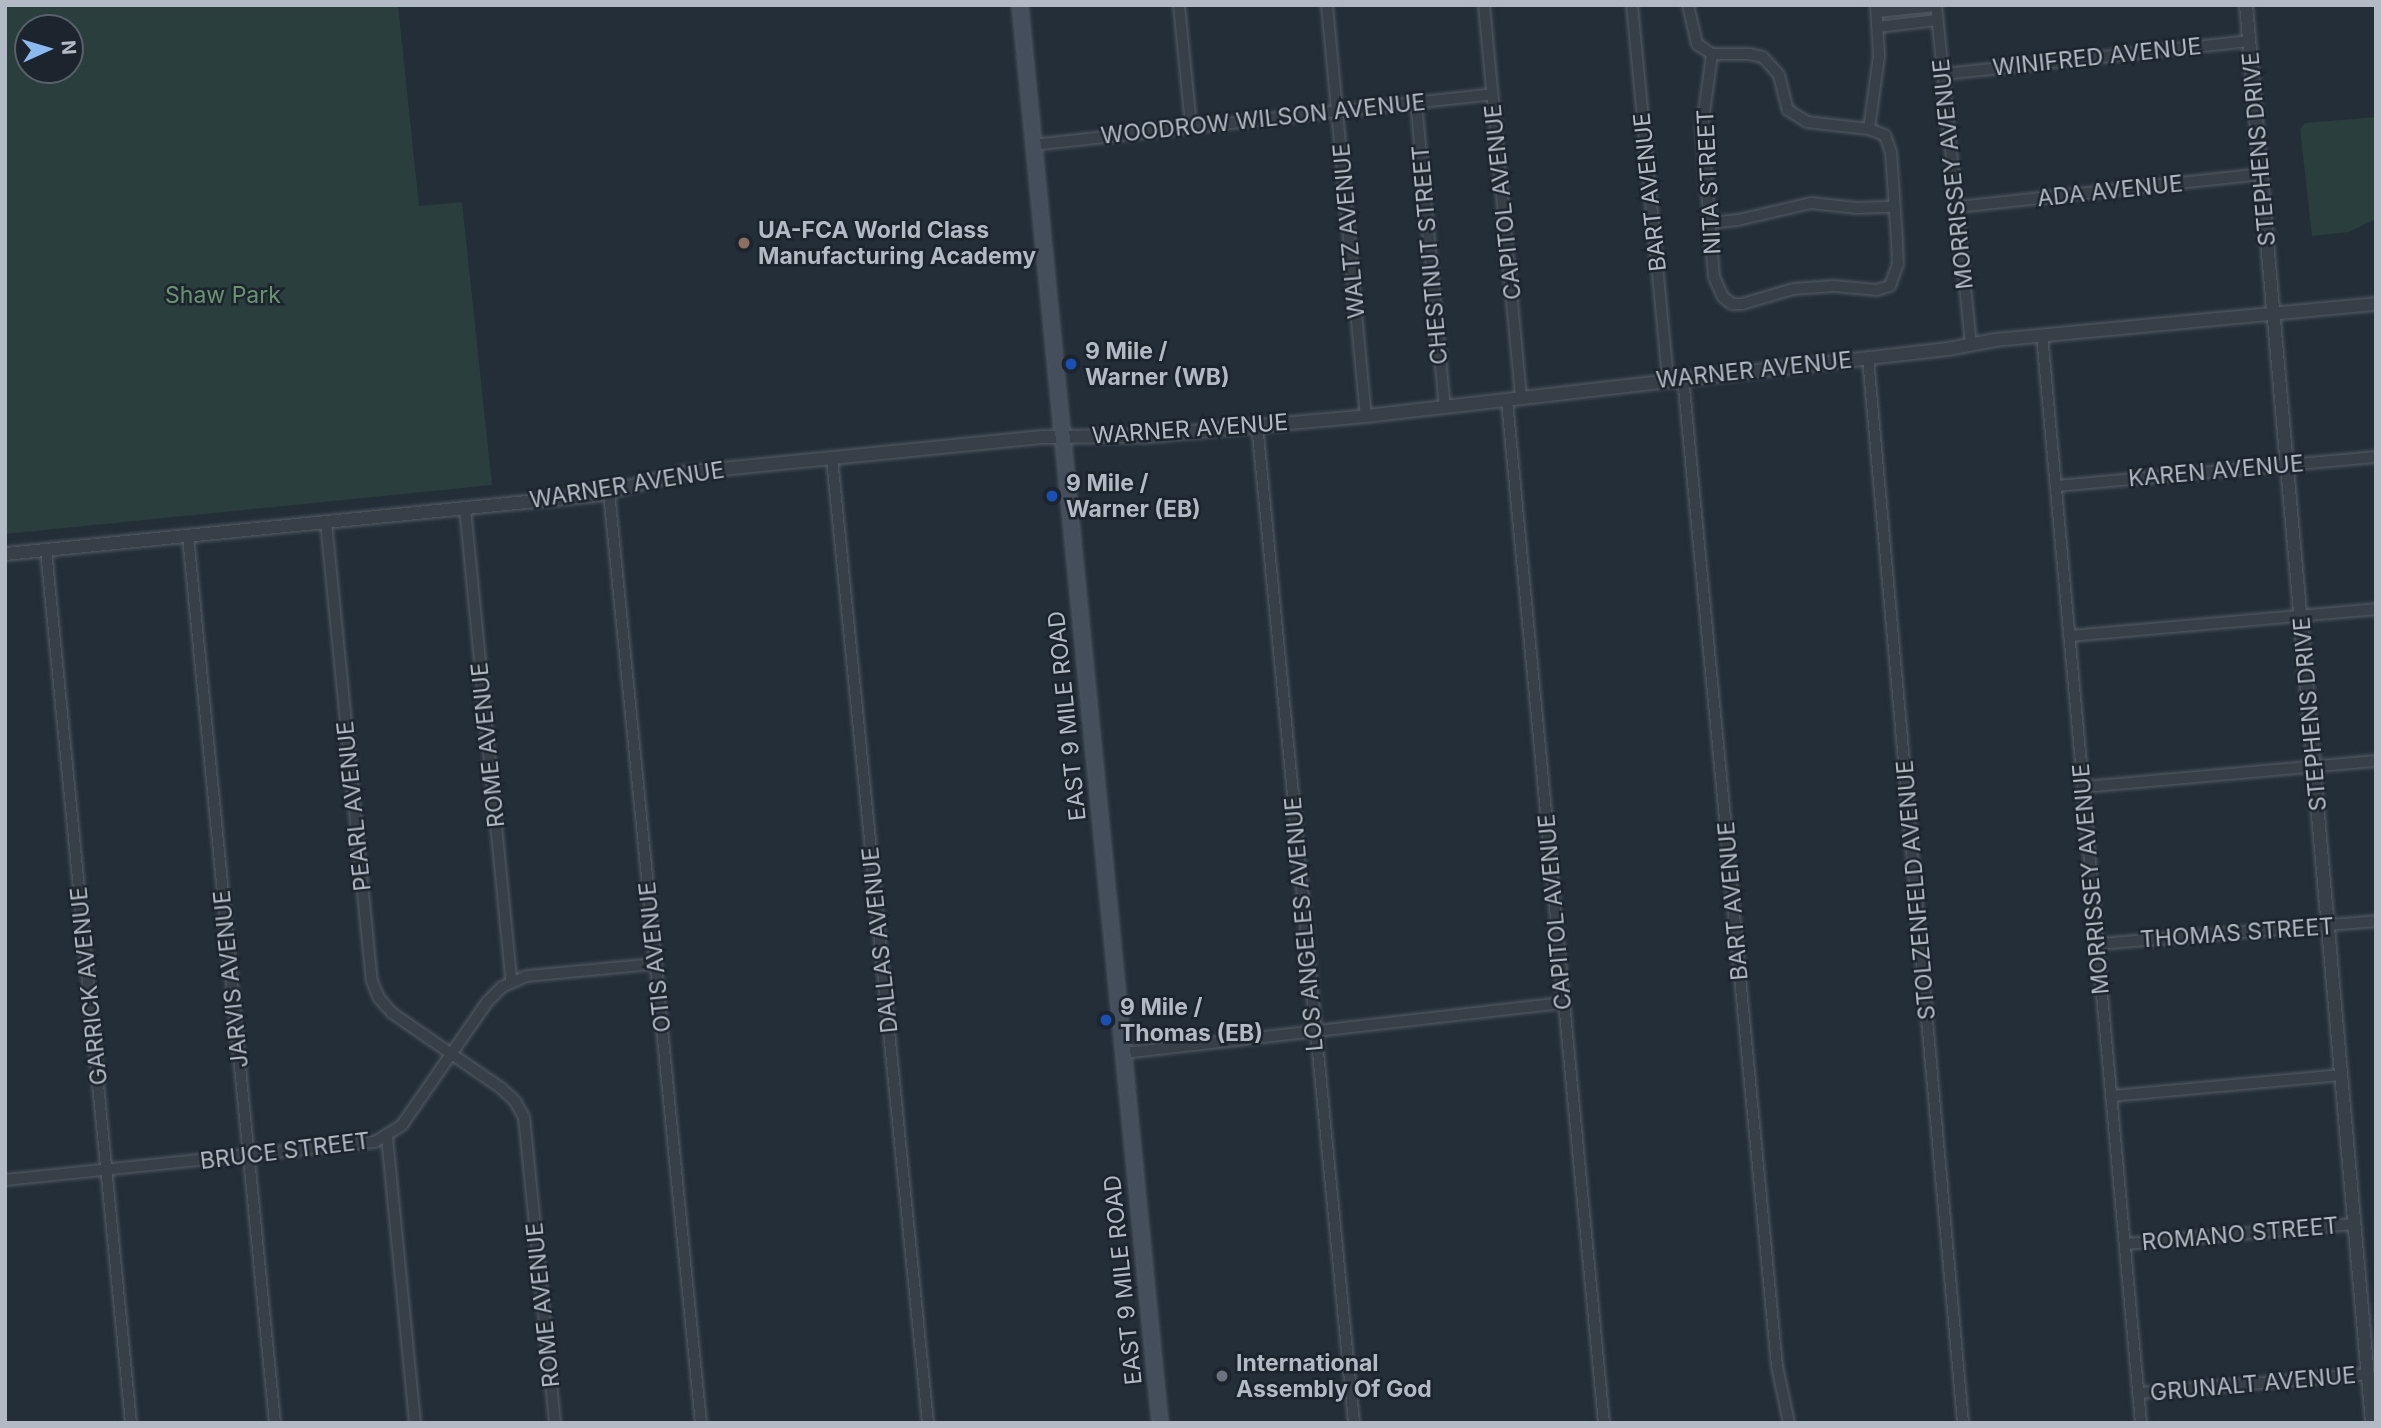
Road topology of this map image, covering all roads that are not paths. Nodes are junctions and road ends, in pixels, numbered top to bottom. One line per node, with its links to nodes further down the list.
1 (1020, 5): 20 (main road, EAST 9 MILE ROAD)
2 (1179, 5): 18 (street)
3 (1327, 5): 17 (street, WALTZ AVENUE)
4 (1484, 5): 15 (street, CAPITOL AVENUE)
5 (1632, 5): 31 (street, BART AVENUE)
6 (1688, 5): 13 (street)
7 (2246, 5): 12 (street, STEPHENS DRIVE)
8 (1936, 6): 9 (street); 10 (street, MORRISSEY AVENUE)
9 (1877, 9): 11 (street)
10 (1937, 20): 11 (street); 14 (street, MORRISSEY AVENUE)
11 (1878, 27): 19 (street)
12 (2249, 41): 14 (street, WINIFRED AVENUE); 21 (street, STEPHENS DRIVE)
13 (1712, 54): 19 (street); 24 (street, NITA STREET)
14 (1945, 74): 23 (street, MORRISSEY AVENUE)
15 (1492, 94): 16 (street, WOODROW WILSON AVENUE); 32 (street, CAPITOL AVENUE)
16 (1416, 102): 17 (street, WOODROW WILSON AVENUE); 34 (street, CHESTNUT STREET)
17 (1337, 111): 18 (street, WOODROW WILSON AVENUE); 35 (street, WALTZ AVENUE)
18 (1191, 126): 20 (street, WOODROW WILSON AVENUE)
19 (1869, 129): 22 (street)
20 (1033, 145): 37 (main road, EAST 9 MILE ROAD)
21 (2262, 174): 23 (street, ADA AVENUE); 26 (street, STEPHENS DRIVE)
22 (1893, 208): 24 (street); 24 (street, NITA STREET)
23 (1958, 208): 28 (street, MORRISSEY AVENUE)
24 (1709, 223)
25 (2376, 304): 26 (street, WARNER AVENUE)
26 (2275, 315): 27 (street, WARNER AVENUE); 40 (street, STEPHENS DRIVE)
27 (2042, 335): 28 (street, WARNER AVENUE); 41 (street, MORRISSEY AVENUE)
28 (1971, 344): 29 (street, WARNER AVENUE)
29 (1868, 358): 30 (street, WARNER AVENUE); 83 (street, STOLZENFELD AVENUE)
30 (1683, 377): 31 (street, WARNER AVENUE); 82 (street, BART AVENUE)
31 (1668, 379): 32 (street, WARNER AVENUE)
32 (1521, 399): 33 (street, WARNER AVENUE)
33 (1507, 401): 34 (street, WARNER AVENUE); 59 (street, CAPITOL AVENUE)
34 (1445, 408): 35 (street, WARNER AVENUE)
35 (1366, 416): 36 (street, WARNER AVENUE)
36 (1257, 424): 37 (street, WARNER AVENUE); 60 (street, LOS ANGELES AVENUE)
37 (1061, 437): 39 (street, WARNER AVENUE); 61 (main road, EAST 9 MILE ROAD)
38 (2376, 457): 40 (street, KAREN AVENUE)
39 (832, 458): 42 (street, WARNER AVENUE); 78 (street, DALLAS AVENUE)
40 (2288, 465): 41 (street, KAREN AVENUE); 49 (street, STEPHENS DRIVE)
41 (2056, 485): 50 (street, MORRISSEY AVENUE)
42 (609, 492): 43 (street, WARNER AVENUE); 57 (street, OTIS AVENUE)
43 (465, 508): 44 (street, WARNER AVENUE); 58 (street, ROME AVENUE)
44 (326, 522): 45 (street, WARNER AVENUE); 62 (street, PEARL AVENUE)
45 (188, 536): 46 (street, WARNER AVENUE); 66 (street, JARVIS AVENUE)
46 (46, 550): 47 (street, WARNER AVENUE); 67 (street, GARRICK AVENUE)
47 (5, 554)
48 (2376, 609): 49 (street)
49 (2301, 616): 50 (street); 52 (street, STEPHENS DRIVE)
50 (2069, 636): 53 (street, MORRISSEY AVENUE)
51 (2376, 761): 52 (street)
52 (2315, 766): 53 (street); 55 (street, STEPHENS DRIVE)
53 (2083, 787): 56 (street, MORRISSEY AVENUE)
54 (2376, 921): 55 (street, THOMAS STREET)
55 (2329, 926): 56 (street, THOMAS STREET); 63 (street, STEPHENS DRIVE)
56 (2097, 944): 64 (street, MORRISSEY AVENUE)
57 (655, 964): 58 (street); 77 (street, OTIS AVENUE)
58 (511, 981): 62 (street, BRUCE STREET)
59 (1564, 1003): 60 (street); 81 (street, CAPITOL AVENUE)
60 (1314, 1030): 61 (street); 80 (street, LOS ANGELES AVENUE)
61 (1124, 1053): 79 (main road, EAST 9 MILE ROAD)
62 (451, 1054): 65 (street, BRUCE STREET); 76 (street, ROME AVENUE)
63 (2342, 1076): 64 (street); 69 (street, STEPHENS DRIVE)
64 (2111, 1096): 70 (street, MORRISSEY AVENUE)
65 (387, 1137): 66 (street, BRUCE STREET); 75 (street)
66 (249, 1156): 67 (street, BRUCE STREET); 74 (street, JARVIS AVENUE)
67 (106, 1170): 68 (street, BRUCE STREET); 73 (street, GARRICK AVENUE)
68 (5, 1180)
69 (2355, 1224): 70 (street, ROMANO STREET); 71 (street, STEPHENS DRIVE)
70 (2125, 1244): 72 (street, MORRISSEY AVENUE)
71 (2368, 1374): 72 (street, GRUNALT AVENUE); 85 (street, STEPHENS DRIVE)
72 (2138, 1393): 84 (street, MORRISSEY AVENUE)
73 (131, 1423)
74 (275, 1423)
75 (415, 1423)
76 (555, 1423)
77 (701, 1423)
78 (928, 1423)
79 (1160, 1423)
80 (1354, 1423)
81 (1604, 1423)
82 (1789, 1423)
83 (1963, 1423)
84 (2141, 1423)
85 (2372, 1423)

